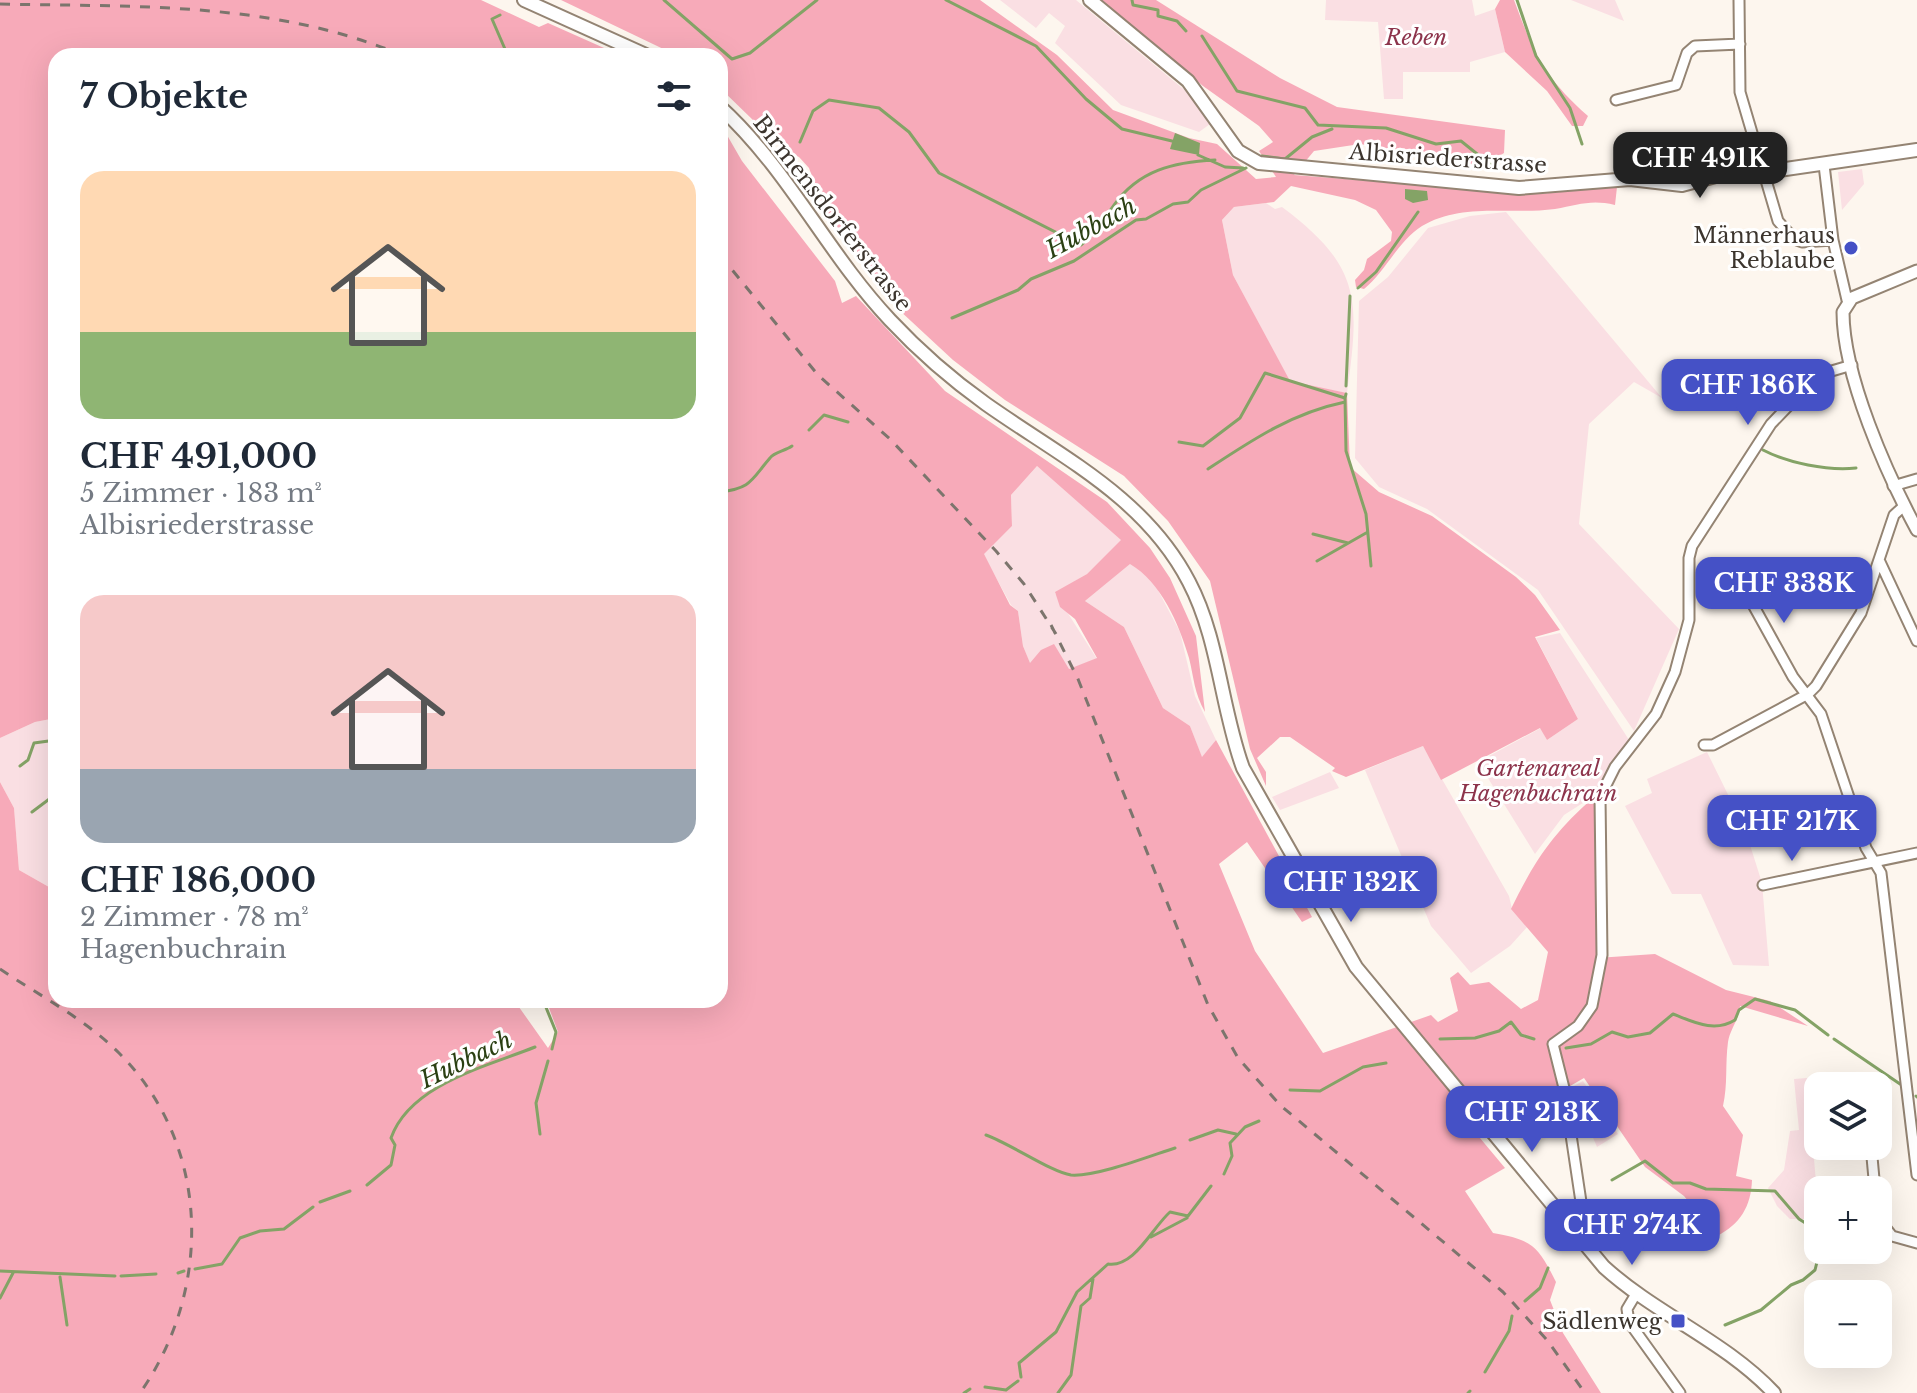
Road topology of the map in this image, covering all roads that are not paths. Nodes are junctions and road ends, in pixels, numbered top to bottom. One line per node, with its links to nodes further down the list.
1 (524, 0): 5 (main road)
2 (1090, 0): 10 (main road, Albisriederstrasse)
3 (1739, 0): 4 (street)
4 (1740, 44): 6 (street); 10 (street)
5 (630, 48)
6 (1616, 100)
7 (728, 115): 30 (main road, Birmensdorferstrasse)
8 (1917, 150): 9 (main road, Albisriederstrasse)
9 (1824, 165): 10 (main road, Albisriederstrasse); 11 (street)
10 (1765, 172): 11 (street)
11 (1833, 240): 13 (street)
12 (1917, 271): 13 (street)
13 (1847, 300): 14 (street)
14 (1852, 365): 16 (street); 30 (street)
15 (1917, 479): 16 (street)
16 (1893, 486): 17 (street)
17 (1904, 506): 18 (street); 19 (street)
18 (1917, 530)
19 (1880, 562): 21 (street); 22 (street)
20 (1736, 574): 22 (street)
21 (1917, 641)
22 (1808, 694): 23 (street); 25 (street)
23 (1704, 745)
24 (1917, 853): 25 (street)
25 (1876, 863): 26 (street); 28 (street)
26 (1763, 885)
27 (1917, 1067): 28 (street)
28 (1905, 1069): 29 (street)
29 (1917, 1175)
30 (1576, 1236): 33 (main road, Birmensdorferstrasse)
31 (1892, 1236): 32 (street)
32 (1917, 1243)
33 (1636, 1294): 34 (street); 35 (main road, Birmensdorferstrasse)
34 (1680, 1393)
35 (1774, 1393)

